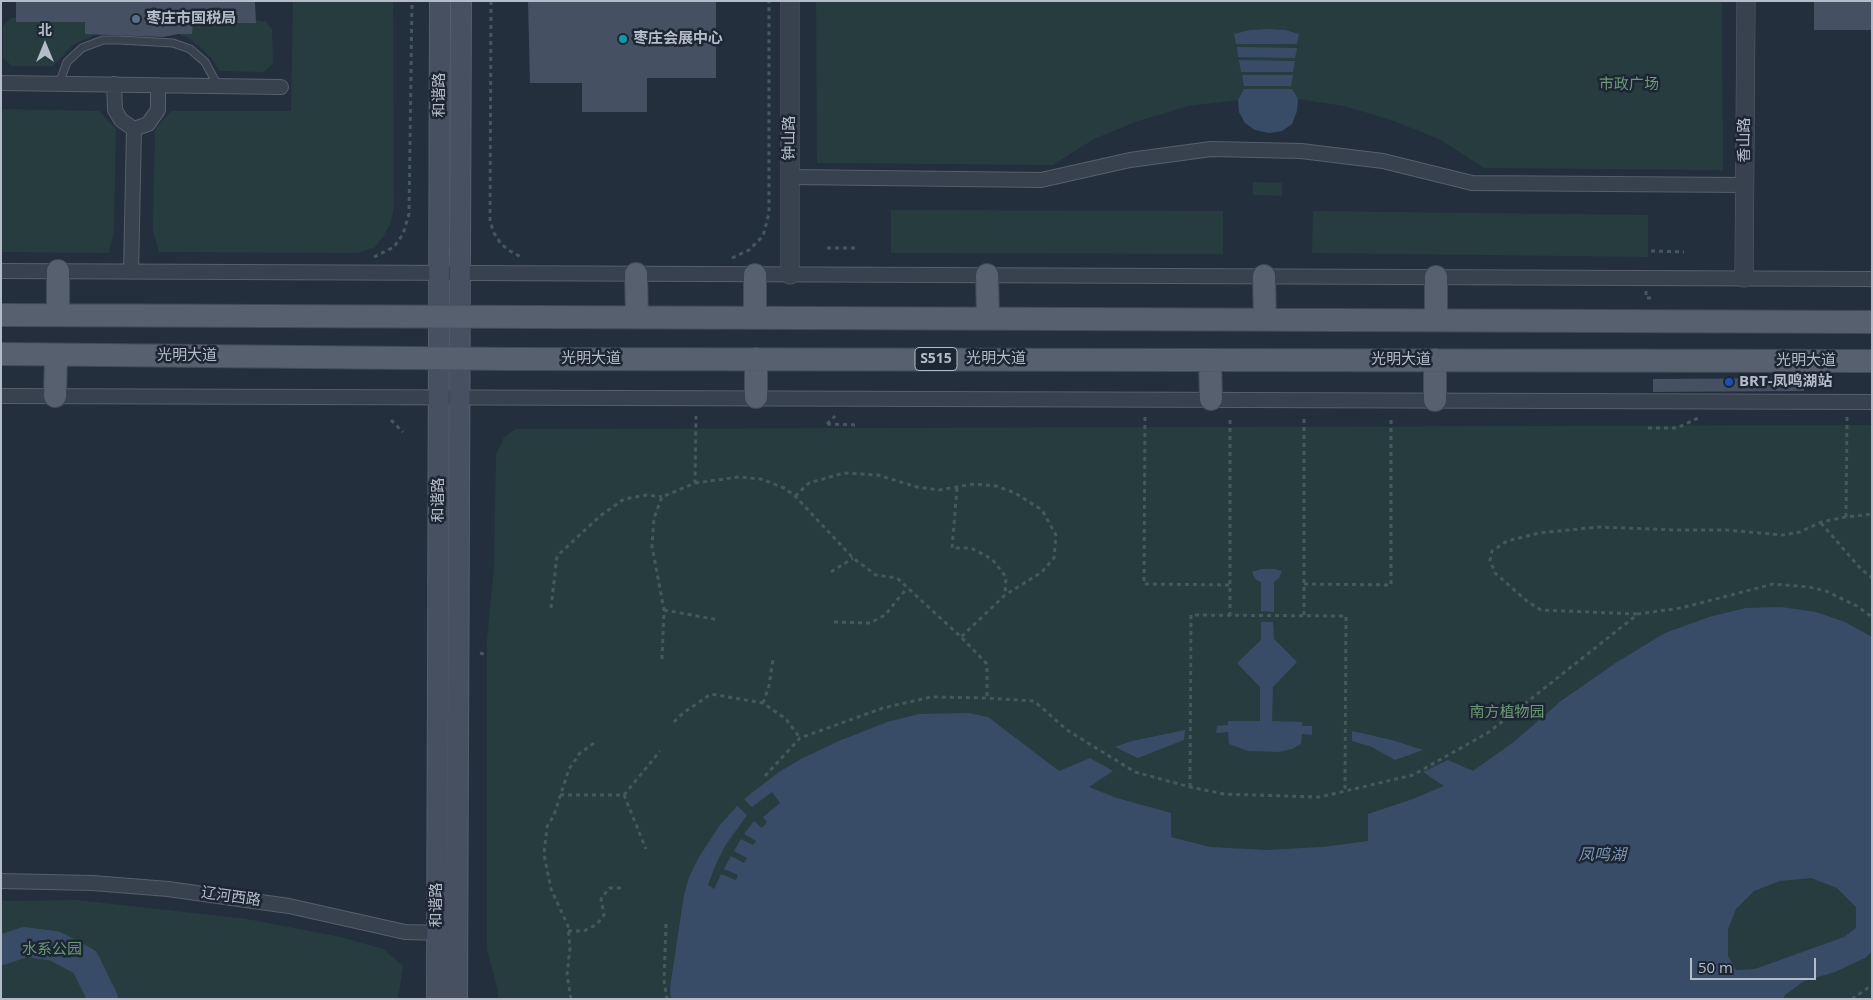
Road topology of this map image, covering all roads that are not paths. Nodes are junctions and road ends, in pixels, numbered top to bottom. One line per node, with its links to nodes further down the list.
1 (440, 1): 17 (main road, 和谐路)
2 (461, 1): 18 (main road, 和谐路)
3 (790, 1): 12 (street, 钟山路)
4 (1746, 1): 13 (street, 香山路)
5 (1, 83): 6 (street)
6 (59, 84): 7 (street); 9 (lane)
7 (114, 84): 8 (street); 11 (street)
8 (158, 85): 9 (street); 11 (street)
9 (218, 86): 10 (street)
10 (281, 87)
11 (134, 129): 16 (street)
12 (790, 177): 13 (street); 21 (street, 钟山路)
13 (1745, 185): 25 (street, 香山路)
14 (1, 271): 15 (street)
15 (58, 272): 16 (street); 28 (main road)
16 (130, 272): 17 (street)
17 (439, 274): 18 (street); 29 (main road, 和谐路)
18 (460, 274): 19 (street); 29 (main road, 和谐路)
19 (636, 274): 20 (street); 30 (main road)
20 (755, 275): 21 (street); 31 (main road)
21 (790, 275): 22 (street)
22 (988, 275): 23 (street); 32 (main road)
23 (1264, 276): 24 (street); 33 (main road)
24 (1436, 277): 25 (street); 34 (main road)
25 (1744, 278): 26 (street)
26 (1872, 279)
27 (1, 315): 28 (main road)
28 (58, 315): 29 (main road)
29 (450, 317): 30 (main road); 38 (main road, 和谐路)
30 (637, 317): 31 (main road)
31 (755, 318): 32 (main road)
32 (988, 318): 33 (main road)
33 (1265, 320): 34 (main road)
34 (1436, 320): 35 (main road)
35 (1872, 322)
36 (1, 354): 37 (main road, 光明大道 / S515)
37 (56, 355): 38 (main road, 光明大道 / S515); 44 (main road)
38 (449, 358): 39 (main road, 光明大道 / S515); 45 (main road, 和谐路); 46 (main road, 和谐路)
39 (756, 359): 40 (main road, 光明大道 / S515); 47 (main road)
40 (1210, 360): 41 (main road, 光明大道 / S515); 48 (main road)
41 (1435, 360): 42 (main road, 光明大道 / S515); 49 (main road)
42 (1872, 361)
43 (1, 396): 44 (street)
44 (55, 396): 45 (street)
45 (439, 396): 46 (street); 52 (main road, 和谐路)
46 (459, 396): 47 (street); 53 (main road, 和谐路)
47 (756, 397): 48 (street)
48 (1211, 399): 49 (street)
49 (1435, 400): 50 (street)
50 (1872, 402)
51 (1, 881): 52 (street, 辽河西路)
52 (437, 933): 53 (street, 辽河西路); 54 (main road, 和谐路)
53 (458, 933): 55 (main road, 和谐路)
54 (437, 999)
55 (457, 999)

